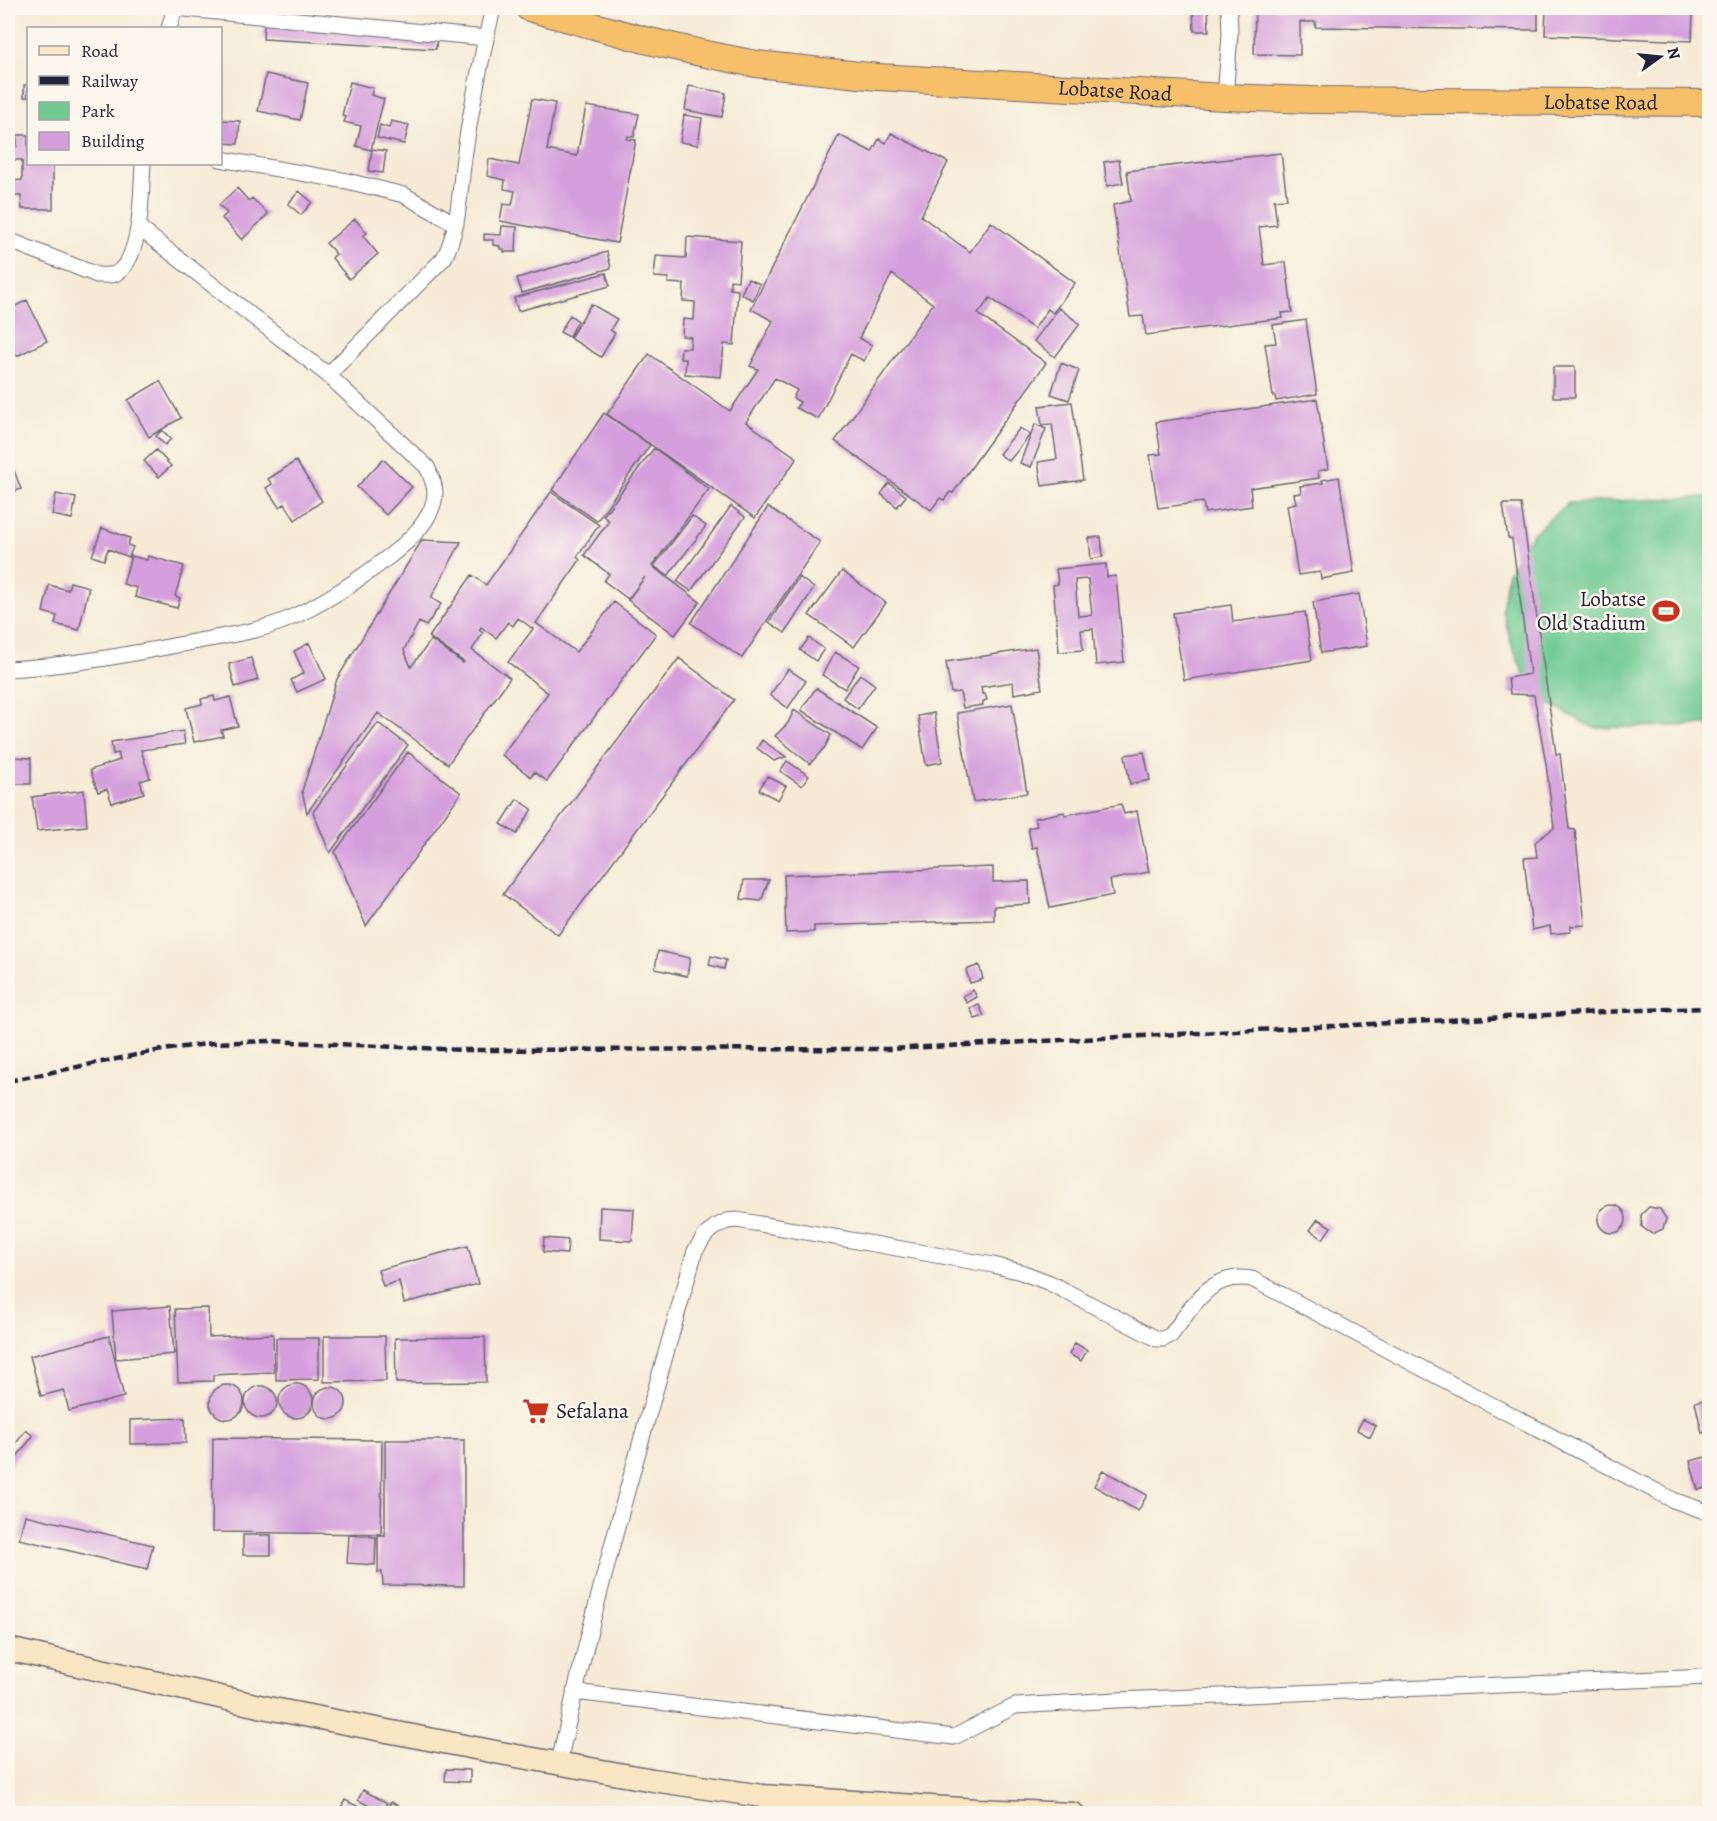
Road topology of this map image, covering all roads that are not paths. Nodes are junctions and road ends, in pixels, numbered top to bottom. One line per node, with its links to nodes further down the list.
1 (493, 8): 5 (street)
2 (529, 8): 6 (highway, Lobatse Road)
3 (1229, 8): 6 (street)
4 (169, 27): 5 (street)
5 (486, 38): 10 (street)
6 (1225, 97): 7 (highway, Lobatse Road)
7 (1710, 103)
8 (222, 159): 10 (street)
9 (143, 165): 11 (street)
10 (456, 224): 13 (street)
11 (138, 227): 12 (street); 13 (street)
12 (8, 240)
13 (328, 375): 14 (street)
14 (8, 669)
15 (1710, 1513): 18 (street)
16 (8, 1649): 19 (main road)
17 (1710, 1677): 18 (street)
18 (574, 1692): 19 (street)
19 (559, 1762): 20 (main road)
20 (1073, 1814)

